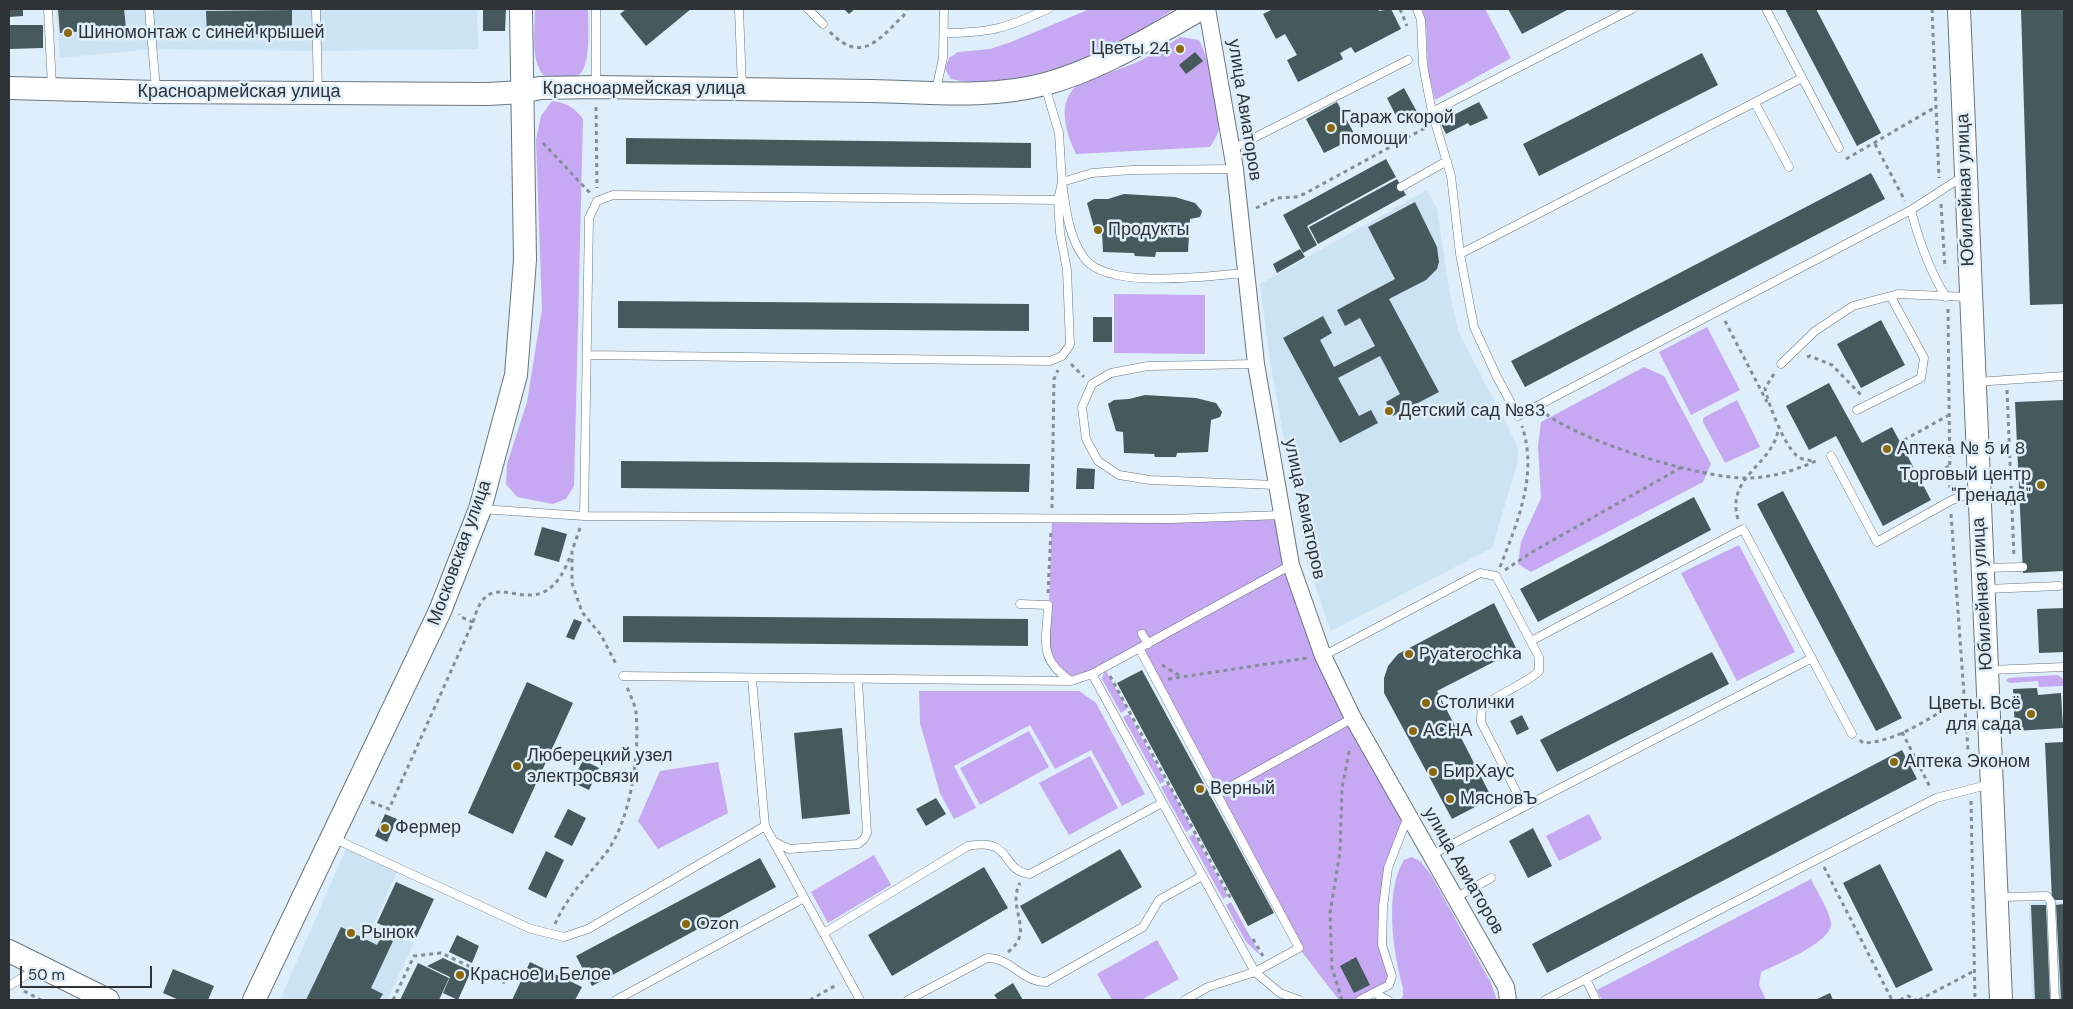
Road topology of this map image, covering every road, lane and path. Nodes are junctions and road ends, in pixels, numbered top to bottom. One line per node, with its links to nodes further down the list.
1 (48, 9): 23 (lane)
2 (149, 9): 25 (lane)
3 (316, 9): 26 (lane)
4 (522, 9): 27 (street, Московская улица)
5 (596, 9): 29 (lane)
6 (739, 9): 24 (lane)
7 (808, 9): 17 (lane)
8 (907, 9): 17 (path)
9 (944, 9): 18 (lane)
10 (1048, 9): 18 (lane)
11 (1201, 9): 21 (street, Красноармейская улица)
12 (1207, 9): 37 (street, улица Авиаторов)
13 (1418, 9): 32 (lane)
14 (1632, 9): 32 (lane)
15 (1766, 9): 20 (lane)
16 (1959, 9): 41 (street, Юбилейная улица)
17 (823, 24)
18 (944, 33): 28 (lane)
19 (1408, 60): 37 (lane)
20 (1802, 78): 30 (lane); 36 (lane)
21 (1045, 84): 28 (street, Красноармейская улица); 42 (lane)
22 (9, 88): 23 (street, Красноармейская улица)
23 (52, 89): 25 (street, Красноармейская улица)
24 (742, 89): 28 (street, Красноармейская улица); 29 (street, Красноармейская улица)
25 (156, 92): 26 (street, Красноармейская улица)
26 (318, 92): 27 (street, Красноармейская улица)
27 (522, 92): 29 (street, Красноармейская улица); 78 (street, Московская улица)
28 (935, 92)
29 (596, 93): 45 (path)
30 (1756, 103): 39 (lane); 48 (lane)
31 (1934, 108): 35 (path)
32 (1432, 112): 33 (lane)
33 (1435, 122): 38 (lane); 47 (path)
34 (540, 140): 45 (path)
35 (1875, 144): 36 (path); 46 (path)
36 (1839, 148)
37 (1232, 149): 40 (street, улица Авиаторов)
38 (1447, 161): 43 (lane); 48 (lane)
39 (1789, 167)
40 (1235, 169): 42 (lane); 47 (street, улица Авиаторов)
41 (1966, 175): 46 (lane); 52 (street, Юбилейная улица)
42 (1062, 182): 44 (lane); 49 (lane)
43 (1401, 187)
44 (1058, 200): 45 (lane); 55 (lane)
45 (597, 201): 54 (lane)
46 (1910, 210): 51 (lane); 53 (lane)
47 (1240, 218): 49 (street, улица Авиаторов)
48 (1460, 254): 67 (lane)
49 (1246, 273): 56 (street, улица Авиаторов)
50 (1891, 297): 51 (lane); 57 (lane); 62 (lane)
51 (1946, 297): 52 (lane)
52 (1970, 297): 60 (street, Юбилейная улица)
53 (1720, 312): 63 (lane); 64 (path)
54 (588, 355): 55 (lane); 79 (lane)
55 (1062, 356): 61 (path); 81 (path)
56 (1256, 364): 61 (lane); 76 (street, улица Авиаторов)
57 (1781, 364): 62 (path); 64 (path)
58 (2064, 376): 59 (lane)
59 (2006, 380): 60 (lane); 85 (path)
60 (1974, 382): 77 (street, Юбилейная улица)
61 (1092, 384): 76 (lane)
62 (1869, 404): 65 (lane)
63 (1536, 407): 67 (lane); 73 (path)
64 (1769, 407): 68 (path)
65 (1858, 410)
66 (1949, 415): 69 (path)
67 (1518, 416): 86 (path)
68 (1779, 425): 71 (path); 74 (path)
69 (1904, 440)
70 (1831, 456): 71 (path); 77 (lane)
71 (1816, 461): 74 (path)
72 (1949, 466): 75 (path)
73 (1682, 467): 74 (path); 86 (path)
74 (1745, 478): 82 (path)
75 (1924, 479)
76 (1276, 485): 80 (street, улица Авиаторов)
77 (1979, 490): 87 (street, Юбилейная улица)
78 (480, 508): 79 (lane); 118 (street, Московская улица)
79 (584, 516): 81 (lane); 83 (path)
80 (1282, 516): 81 (lane); 84 (street, улица Авиаторов)
81 (1052, 518): 90 (path)
82 (1743, 529): 93 (lane); 97 (lane)
83 (572, 551): 91 (path); 102 (path)
84 (1292, 565): 94 (lane); 96 (street, улица Авиаторов)
85 (2019, 567): 87 (lane)
86 (1496, 576): 93 (lane); 96 (lane)
87 (1982, 579): 88 (lane); 100 (street, Юбилейная улица)
88 (2059, 586)
89 (1020, 604): 90 (lane)
90 (1048, 606): 105 (lane)
91 (473, 622)
92 (1142, 634): 94 (lane)
93 (1531, 641): 115 (lane)
94 (1148, 644): 95 (lane)
95 (1138, 648): 98 (lane); 106 (lane)
96 (1323, 656): 106 (path); 108 (street, улица Авиаторов)
97 (1812, 658): 110 (lane); 115 (lane)
98 (1105, 666): 101 (lane); 128 (path)
99 (2064, 667): 100 (lane)
100 (1987, 670): 111 (street, Юбилейная улица)
101 (1092, 674): 105 (lane); 114 (lane)
102 (622, 676): 103 (lane); 131 (path)
103 (752, 679): 104 (lane); 117 (lane)
104 (858, 680): 105 (lane); 119 (lane)
105 (1071, 681)
106 (1156, 681): 112 (lane)
107 (1965, 697): 109 (path)
108 (1354, 722): 112 (lane); 116 (street, улица Авиаторов); 153 (path)
109 (1902, 732): 110 (path); 113 (path)
110 (1852, 734)
111 (1993, 784): 113 (lane); 125 (street, Юбилейная улица)
112 (1217, 794): 134 (lane)
113 (1936, 798): 121 (lane)
114 (1162, 803): 122 (lane); 123 (lane)
115 (1524, 807): 120 (lane)
116 (1408, 816): 120 (street, улица Авиаторов); 142 (lane)
117 (765, 826): 119 (lane); 131 (lane)
118 (331, 838): 131 (lane); 145 (street, Московская улица)
119 (773, 841): 126 (lane)
120 (1431, 855): 127 (street, улица Авиаторов)
121 (1819, 858): 139 (lane); 159 (path)
122 (1030, 874): 130 (lane); 133 (path)
123 (1202, 876): 133 (lane); 137 (lane)
124 (1490, 878): 127 (lane)
125 (1998, 897): 162 (street, Юбилейная улица); 163 (lane)
126 (804, 898): 130 (lane); 147 (lane)
127 (1456, 898): 156 (street, улица Авиаторов)
128 (1235, 906)
129 (1249, 931): 134 (path)
130 (824, 933): 138 (lane)
131 (551, 934)
132 (9, 952): 135 (street)
133 (998, 958): 150 (lane)
134 (1268, 965): 137 (lane)
135 (40, 967): 141 (lane); 144 (street)
136 (1974, 971): 161 (path)
137 (1255, 972): 151 (lane); 152 (lane)
138 (848, 979): 148 (path); 149 (lane)
139 (1586, 979): 157 (lane); 158 (lane)
140 (505, 983): 146 (path)
141 (10, 986): 143 (path)
142 (1374, 993): 154 (lane); 155 (lane)
143 (41, 1000)
144 (108, 1000)
145 (254, 1000)
146 (393, 1000)
147 (616, 1000)
148 (810, 1000)
149 (860, 1000)
150 (908, 1000)
151 (1185, 1000)
152 (1299, 1000)
153 (1342, 1000)
154 (1360, 1000)
155 (1388, 1000)
156 (1508, 1000)
157 (1545, 1000)
158 (1596, 1000)
159 (1892, 1000)
160 (1900, 1000): 161 (path)
161 (1918, 1000)
162 (2002, 1000)
163 (2055, 1000)

